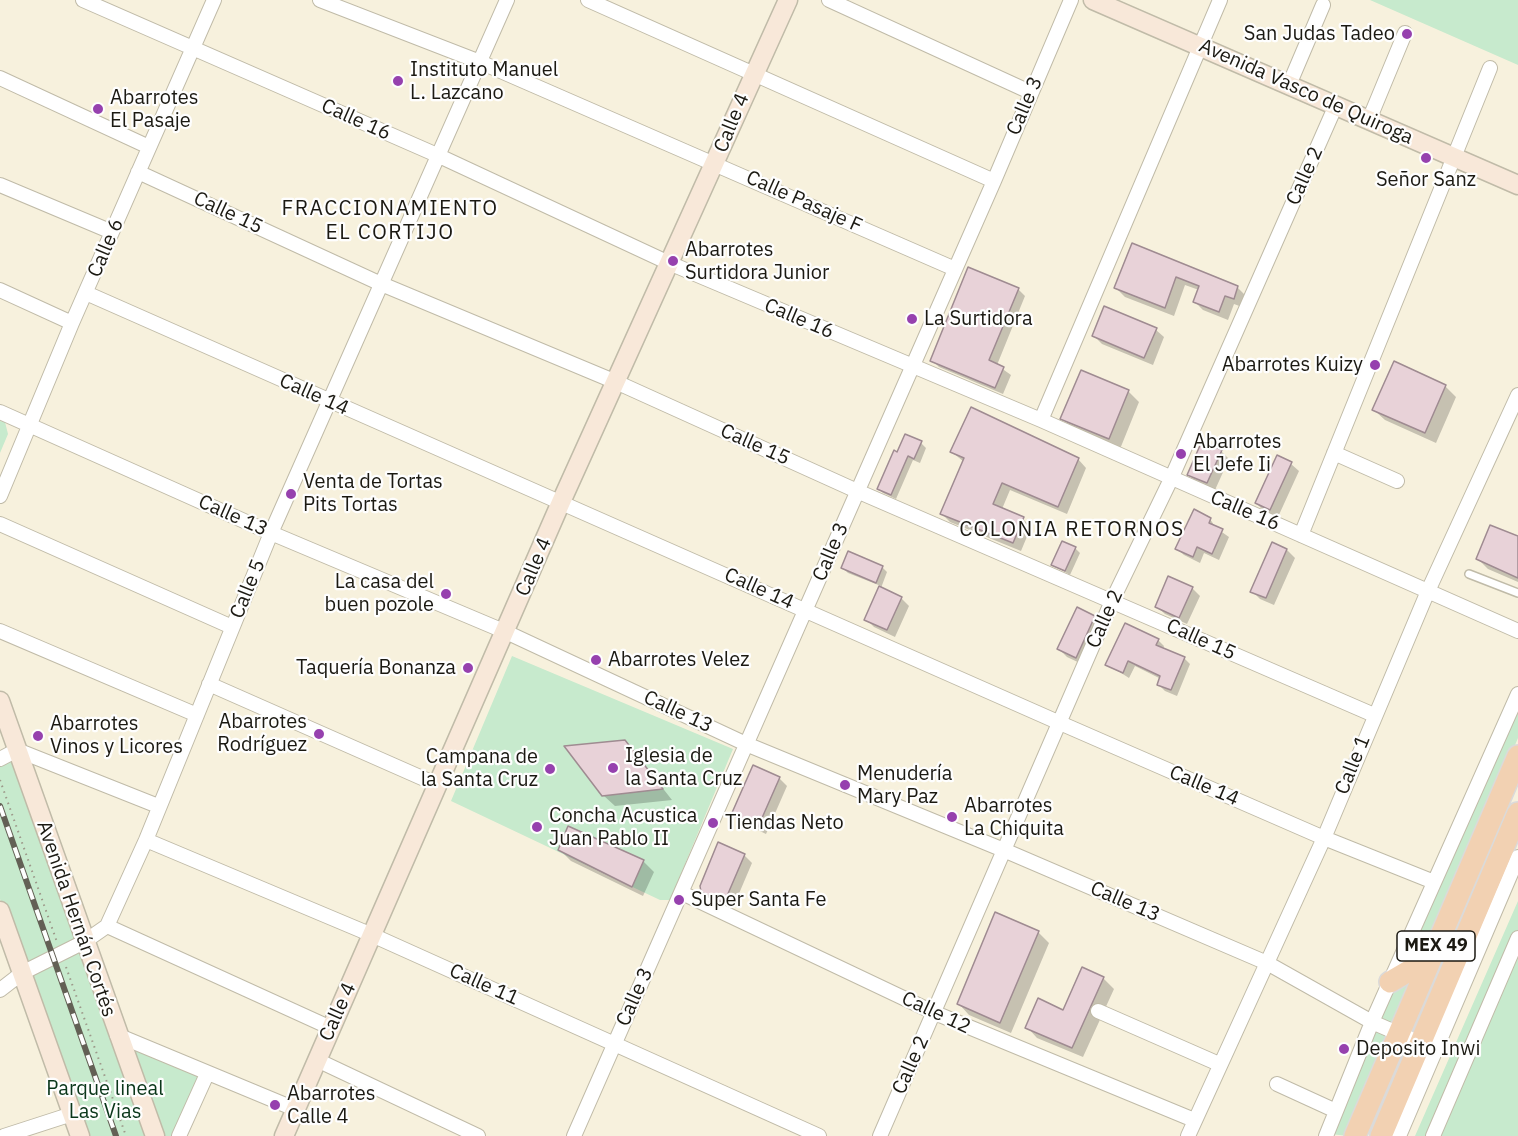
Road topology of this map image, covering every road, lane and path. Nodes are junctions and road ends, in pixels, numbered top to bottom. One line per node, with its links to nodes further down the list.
1 (83, 0): 15 (street, Calle 16)
2 (214, 0): 15 (street, Calle 6)
3 (320, 0): 16 (street, Calle Pasaje F)
4 (507, 0): 16 (street, Calle 5)
5 (588, 0): 18 (street)
6 (788, 0): 18 (street, Calle 4)
7 (829, 0): 21 (street)
8 (1071, 0): 21 (street, Calle 3)
9 (1093, 0): 11 (street, Avenida Vasco de Quiroga)
10 (1221, 0): 14 (street)
11 (1116, 4): 14 (street, Avenida Vasco de Quiroga)
12 (1323, 4): 20 (street)
13 (1405, 33): 23 (street)
14 (1200, 46): 20 (street, Avenida Vasco de Quiroga); 44 (street)
15 (194, 49): 24 (street, Calle 6); 25 (street, Calle 16)
16 (480, 62): 25 (street, Calle 5); 27 (street, Calle Pasaje F)
17 (1490, 68): 26 (street)
18 (753, 73): 27 (street, Calle 4); 29 (street)
19 (0, 78): 24 (street)
20 (1289, 85): 22 (street, Avenida Vasco de Quiroga)
21 (1030, 92): 29 (street, Calle 3)
22 (1336, 105): 23 (street, Avenida Vasco de Quiroga); 47 (street, Calle 2)
23 (1370, 120): 26 (street, Avenida Vasco de Quiroga)
24 (149, 147): 28 (street, Calle 6)
25 (437, 155): 33 (street, Calle 16); 35 (street, Calle 5)
26 (1454, 158): 31 (street, Avenida Vasco de Quiroga); 46 (street)
27 (716, 163): 33 (street, Calle 4); 34 (street, Calle Pasaje F)
28 (138, 172): 32 (street, Calle 6); 35 (street, Calle 15)
29 (994, 181): 34 (street, Calle 3)
30 (0, 185): 32 (street)
31 (1518, 185)
32 (112, 232): 37 (street, Calle 6)
33 (669, 263): 39 (street, Calle 16); 40 (street, Calle 4)
34 (955, 269): 39 (street, Calle 3)
35 (379, 283): 40 (street, Calle 15); 42 (street, Calle 5)
36 (0, 290): 38 (street)
37 (86, 293): 38 (street, Calle 6); 42 (street, Calle 14)
38 (72, 323): 45 (street, Calle 6)
39 (912, 367): 44 (street, Calle 16); 49 (street, Calle 3)
40 (616, 382): 49 (street, Calle 15); 51 (street, Calle 4)
41 (1518, 395): 56 (street, Calle 1)
42 (328, 401): 51 (street, Calle 14); 53 (street, Calle 5)
43 (0, 412): 45 (street, Calle 13)
44 (1041, 420): 47 (street, Calle 16)
45 (30, 425): 50 (street, Calle 6); 53 (street, Calle 13)
46 (1334, 453): 48 (street); 54 (street)
47 (1171, 479): 54 (street, Calle 16); 58 (street, Calle 2)
48 (1397, 481)
49 (857, 491): 58 (street, Calle 15); 59 (street, Calle 3)
50 (0, 496)
51 (561, 502): 59 (street, Calle 14); 63 (street, Calle 4)
52 (0, 524): 60 (street)
53 (271, 533): 60 (street, Calle 5); 63 (street, Calle 13)
54 (1301, 535): 56 (street, Calle 16)
55 (1469, 574): 57 (lane)
56 (1428, 591): 61 (street, Calle 16); 68 (street, Calle 1)
57 (1518, 593)
58 (1112, 601): 68 (street, Calle 15); 69 (street, Calle 2)
59 (806, 610): 69 (street, Calle 14); 71 (street, Calle 3)
60 (232, 627): 64 (street, Calle 5)
61 (1518, 631)
62 (0, 632): 67 (street)
63 (506, 633): 71 (street, Calle 13); 76 (street, Calle 4)
64 (209, 684): 67 (street, Calle 5); 76 (street)
65 (1518, 694): 70 (street)
66 (0, 700): 72 (street, Avenida Hernán Cortés)
67 (197, 715): 77 (street, Calle 5)
68 (1374, 715): 79 (street, Calle 1)
69 (1060, 723): 79 (street, Calle 14); 81 (street, Calle 2)
70 (1496, 743): 73 (street); 83 (street)
71 (746, 744): 81 (street, Calle 13); 84 (street, Calle 3)
72 (17, 750): 74 (street); 77 (street); 89 (street, Avenida Hernán Cortés)
73 (1518, 755): 91 (main road, MEX 49)
74 (0, 759)
75 (0, 780): 90 (path)
76 (438, 785): 87 (street, Calle 4)
77 (158, 806): 80 (street, Calle 5)
78 (1518, 813): 103 (main road, MEX 49)
79 (1324, 838): 83 (street, Calle 14); 92 (street, Calle 1)
80 (146, 840): 86 (street, Calle 5); 87 (street, Calle 11)
81 (1006, 851): 92 (street, Calle 13); 97 (street, Calle 2)
82 (1518, 857): 126 (street)
83 (1434, 882): 94 (street)
84 (682, 893): 97 (street, Calle 12); 102 (street, Calle 3)
85 (0, 911): 93 (street)
86 (107, 926): 89 (street); 99 (street)
87 (372, 936): 99 (street, Calle 4); 102 (street, Calle 11)
88 (1518, 938): 127 (street)
89 (84, 942): 90 (street); 101 (street, Avenida Hernán Cortés)
90 (61, 954): 93 (street); 114 (path)
91 (1431, 958): 94 (main road); 100 (main road, MEX 49)
92 (1267, 963): 98 (street, Calle 13); 105 (street, Calle 1)
93 (22, 974): 95 (street); 110 (street)
94 (1390, 982): 98 (street)
95 (0, 990)
96 (1098, 1011): 105 (street)
97 (935, 1013): 111 (street, Calle 12); 121 (street, Calle 2)
98 (1372, 1022): 100 (street, Calle 13); 109 (street)
99 (331, 1028): 104 (street, Calle 4)
100 (1398, 1034): 103 (street, Calle 13); 124 (main road, MEX 49)
101 (117, 1035): 106 (street); 115 (street, Avenida Hernán Cortés)
102 (615, 1042): 119 (street, Calle 3); 120 (street, Calle 11)
103 (1420, 1043): 125 (main road, MEX 49)
104 (317, 1060): 108 (street, Calle 4); 118 (street)
105 (1219, 1064): 111 (street, Calle 1)
106 (207, 1074): 108 (street); 116 (street)
107 (1277, 1084): 109 (street)
108 (296, 1109): 117 (street, Calle 4)
109 (1336, 1111): 123 (street)
110 (72, 1114): 112 (street); 113 (street)
111 (1194, 1120): 122 (street, Calle 1)
112 (4, 1136)
113 (80, 1136)
114 (126, 1136)
115 (155, 1136)
116 (179, 1136)
117 (284, 1136)
118 (478, 1136)
119 (574, 1136)
120 (819, 1136)
121 (880, 1136)
122 (1188, 1136)
123 (1326, 1136)
124 (1355, 1136)
125 (1381, 1136)
126 (1399, 1136)
127 (1433, 1136)

